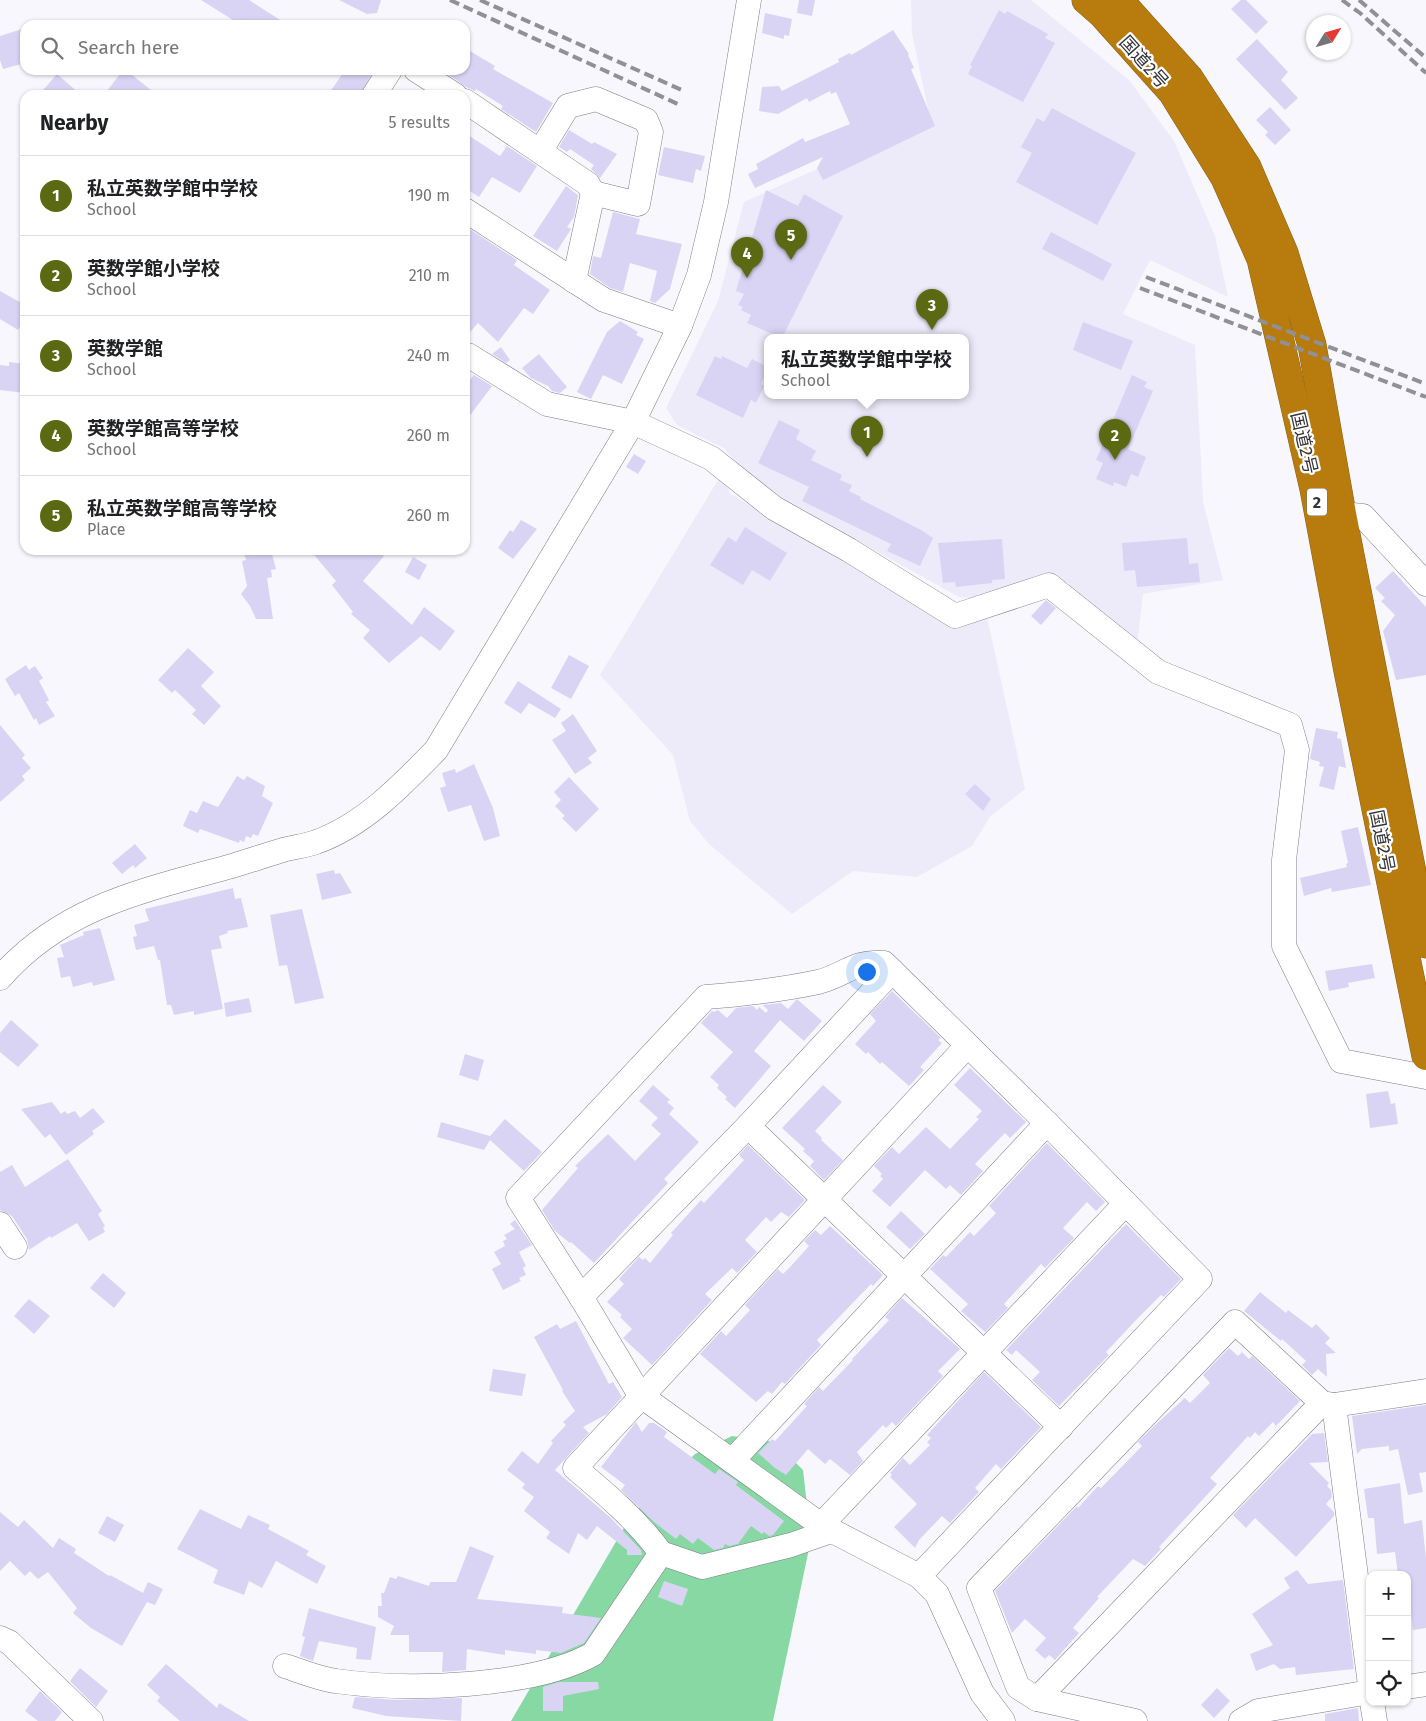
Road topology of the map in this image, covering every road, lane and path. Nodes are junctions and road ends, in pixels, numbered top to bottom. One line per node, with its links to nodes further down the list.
1 (749, 0): 13 (street)
2 (1086, 0): 22 (highway, 国道2号 / 2)
3 (1119, 0): 16 (highway, 国道2号 / 2)
4 (387, 75): 6 (street)
5 (424, 75): 7 (street)
6 (377, 90)
7 (447, 90)
8 (470, 104): 9 (street)
9 (541, 150): 10 (street); 10 (street)
10 (593, 193): 12 (street)
11 (470, 213): 12 (street)
12 (574, 281): 13 (street)
13 (680, 326): 15 (street)
14 (470, 356): 15 (street)
15 (634, 422): 20 (street); 23 (street)
16 (1342, 514): 17 (street); 18 (highway, 国道2号 / 2)
17 (1426, 584)
18 (1426, 944)
19 (892, 971): 21 (street); 25 (street); 31 (street)
20 (0, 978)
21 (967, 1046): 24 (street); 26 (street)
22 (1426, 1056)
23 (1426, 1077)
24 (1047, 1123): 27 (street); 30 (street)
25 (748, 1126): 26 (street); 31 (street)
26 (825, 1199): 30 (street); 34 (street)
27 (1126, 1203): 32 (street); 36 (street)
28 (0, 1224): 29 (street)
29 (15, 1247)
30 (904, 1276): 32 (street); 37 (street)
31 (582, 1297): 34 (street)
32 (983, 1353): 36 (street); 38 (street)
33 (1426, 1391): 35 (street)
34 (640, 1396): 37 (street); 39 (street)
35 (1328, 1404): 42 (street); 47 (street); 47 (street)
36 (1061, 1427): 40 (street)
37 (732, 1460): 38 (street)
38 (826, 1528): 39 (street); 40 (street)
39 (661, 1553): 43 (street)
40 (919, 1576): 51 (street)
41 (0, 1638): 50 (street)
42 (1366, 1661)
43 (285, 1666)
44 (1426, 1684): 45 (street)
45 (1411, 1686)
46 (1366, 1693): 49 (street)
47 (1037, 1699): 52 (street)
48 (1373, 1706): 53 (street)
49 (1246, 1719)
50 (91, 1721)
51 (1003, 1721)
52 (1135, 1721)
53 (1375, 1721)

